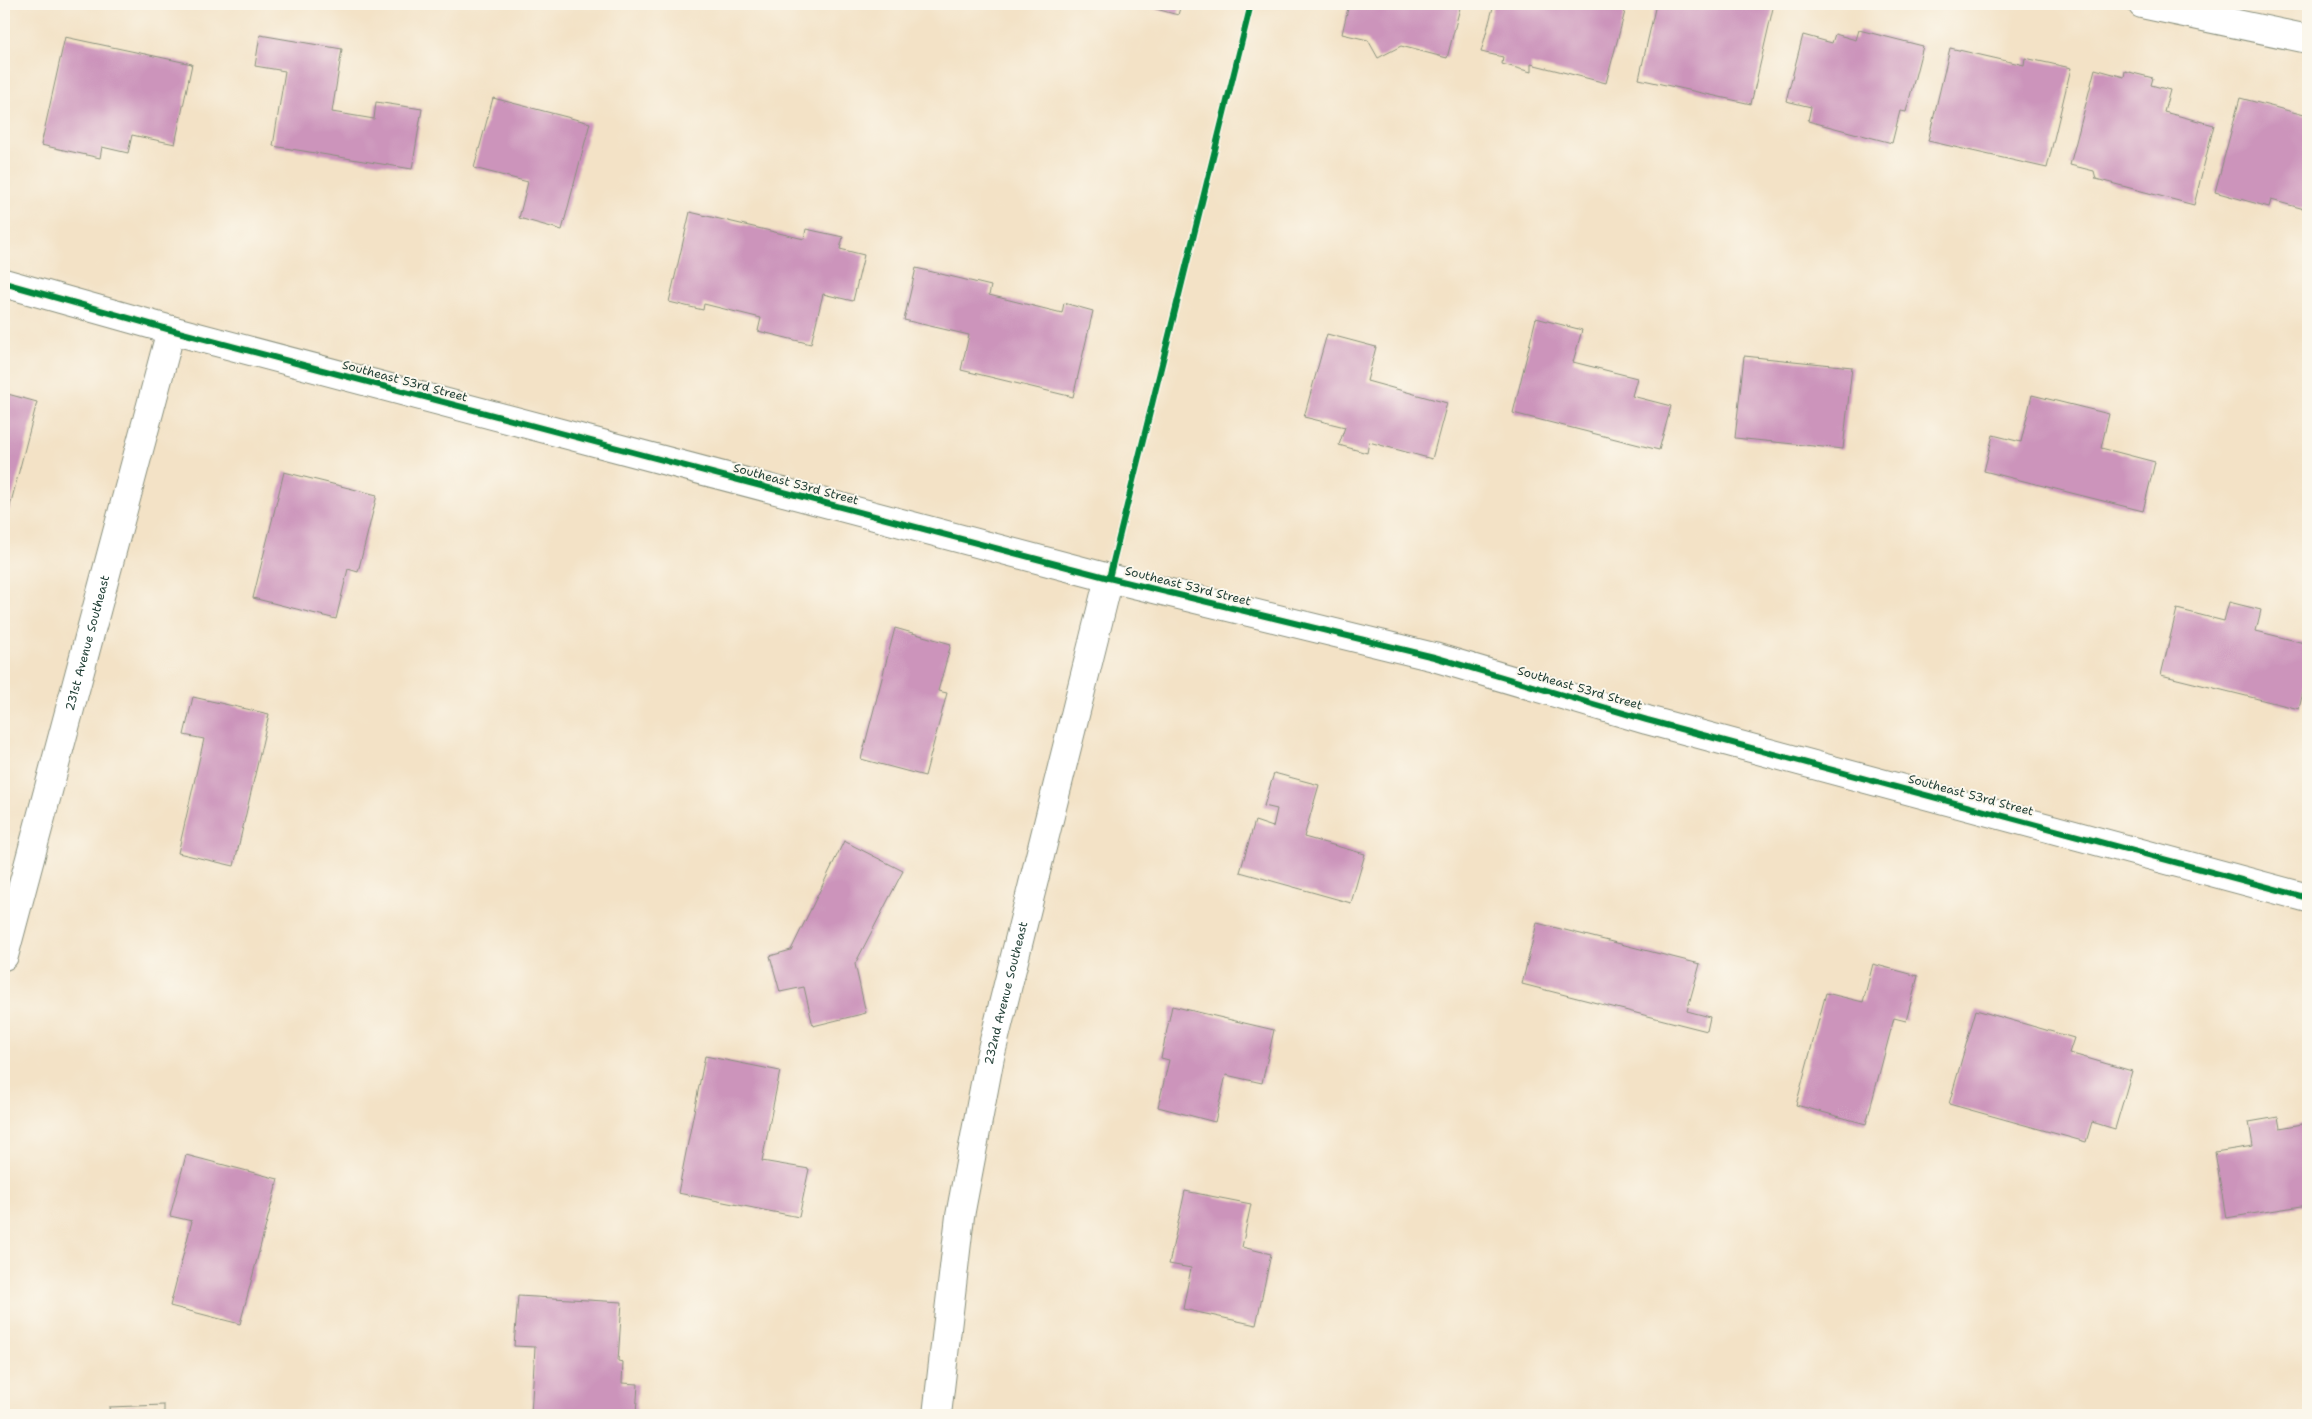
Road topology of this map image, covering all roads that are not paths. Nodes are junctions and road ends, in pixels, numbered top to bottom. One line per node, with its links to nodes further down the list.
1 (2142, 4): 2 (street)
2 (2308, 38)
3 (4, 283): 4 (street, Southeast 53rd Street)
4 (171, 330): 5 (street, Southeast 53rd Street); 7 (street, 231st Avenue Southeast)
5 (1109, 578): 6 (street, Southeast 53rd Street); 8 (street, 232nd Avenue Southeast)
6 (2308, 898)
7 (4, 956)
8 (937, 1415)

